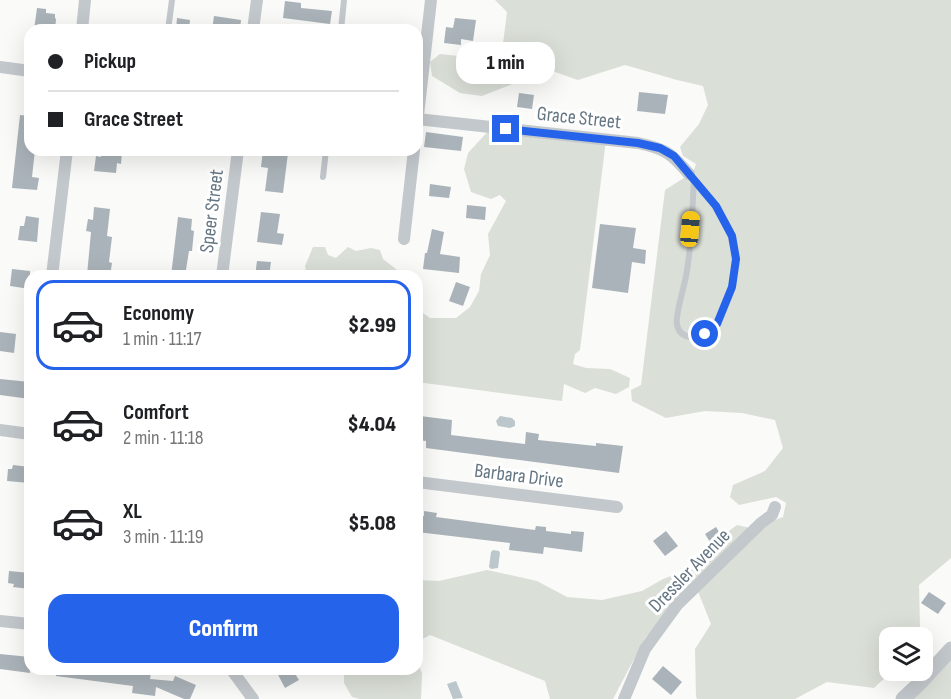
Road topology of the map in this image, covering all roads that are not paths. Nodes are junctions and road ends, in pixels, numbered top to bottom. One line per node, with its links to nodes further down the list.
1 (85, 0): 6 (street)
2 (172, 0): 7 (lane)
3 (257, 0): 8 (street)
4 (344, 0): 9 (lane)
5 (431, 0): 11 (street)
6 (83, 24)
7 (169, 24)
8 (254, 24)
9 (342, 24)
10 (0, 67): 12 (street)
11 (423, 68)
12 (24, 70)
13 (423, 120): 19 (street, Grace Street)
14 (66, 156): 21 (street)
15 (237, 156): 22 (street, Speer Street)
16 (325, 156): 18 (lane)
17 (413, 156): 20 (street)
18 (323, 177)
19 (692, 177): 19 (lane)
20 (404, 239)
21 (53, 270)
22 (223, 270)
23 (0, 430): 24 (street)
24 (24, 433)
25 (423, 483): 26 (street, Barbara Drive)
26 (617, 507)
27 (775, 507): 33 (street, Dressler Avenue)
28 (0, 621): 29 (street)
29 (24, 623)
30 (951, 649): 34 (street)
31 (235, 675): 32 (street)
32 (253, 699)
33 (624, 699)
34 (903, 699)

